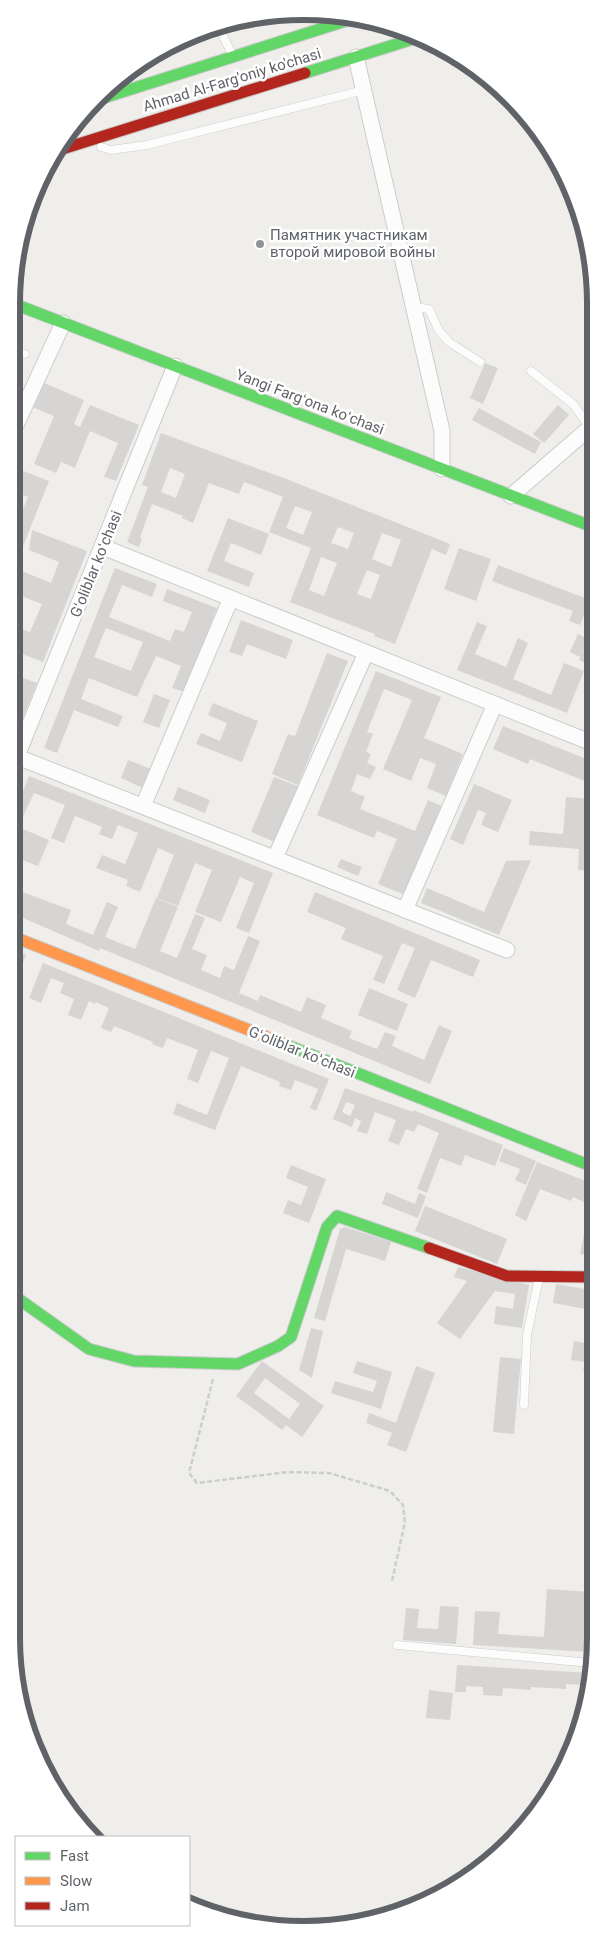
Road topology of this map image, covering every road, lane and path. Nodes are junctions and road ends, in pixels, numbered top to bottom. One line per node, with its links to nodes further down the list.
1 (342, 22): 4 (main road, Ahmad Al-Farg'oniy ko'chasi)
2 (221, 32): 4 (lane)
3 (408, 40): 5 (main road, Ahmad Al-Farg'oniy ko'chasi)
4 (232, 56): 7 (main road, Ahmad Al-Farg'oniy ko'chasi)
5 (356, 57): 6 (street); 8 (main road, Ahmad Al-Farg'oniy ko'chasi)
6 (364, 90): 8 (lane); 11 (street)
7 (111, 95)
8 (84, 142): 9 (main road, Ahmad Al-Farg'oniy ko'chasi)
9 (67, 147)
10 (20, 306): 12 (main road, Yangi Fargʻona koʻchasi)
11 (414, 307): 15 (lane); 21 (street)
12 (63, 323): 16 (main road, Yangi Fargʻona koʻchasi); 18 (street)
13 (20, 352): 14 (lane)
14 (25, 354)
15 (480, 362)
16 (175, 366): 21 (main road, Yangi Fargʻona koʻchasi); 24 (street, Gʻoliblar koʻchasi)
17 (531, 372): 19 (lane)
18 (20, 416)
19 (587, 421)
20 (587, 430): 22 (street)
21 (442, 469): 22 (main road, Yangi Fargʻona koʻchasi)
22 (511, 496): 23 (main road, Yangi Fargʻona koʻchasi)
23 (587, 525)
24 (103, 547): 25 (street); 29 (street, Gʻoliblar koʻchasi)
25 (231, 598): 26 (street); 31 (street)
26 (366, 652): 27 (street); 32 (street)
27 (494, 704): 28 (street); 33 (street)
28 (587, 741)
29 (20, 748)
30 (20, 760): 31 (street)
31 (143, 806): 32 (street)
32 (275, 858): 33 (street)
33 (405, 910): 35 (street)
34 (20, 939): 36 (main road, Gʻoliblar koʻchasi)
35 (506, 950)
36 (587, 1164)
37 (587, 1277): 38 (main road)
38 (539, 1278): 40 (main road); 41 (lane)
39 (20, 1300): 40 (main road)
40 (217, 1363): 42 (path)
41 (524, 1405)
42 (392, 1580)
43 (397, 1645): 44 (lane)
44 (586, 1662)

